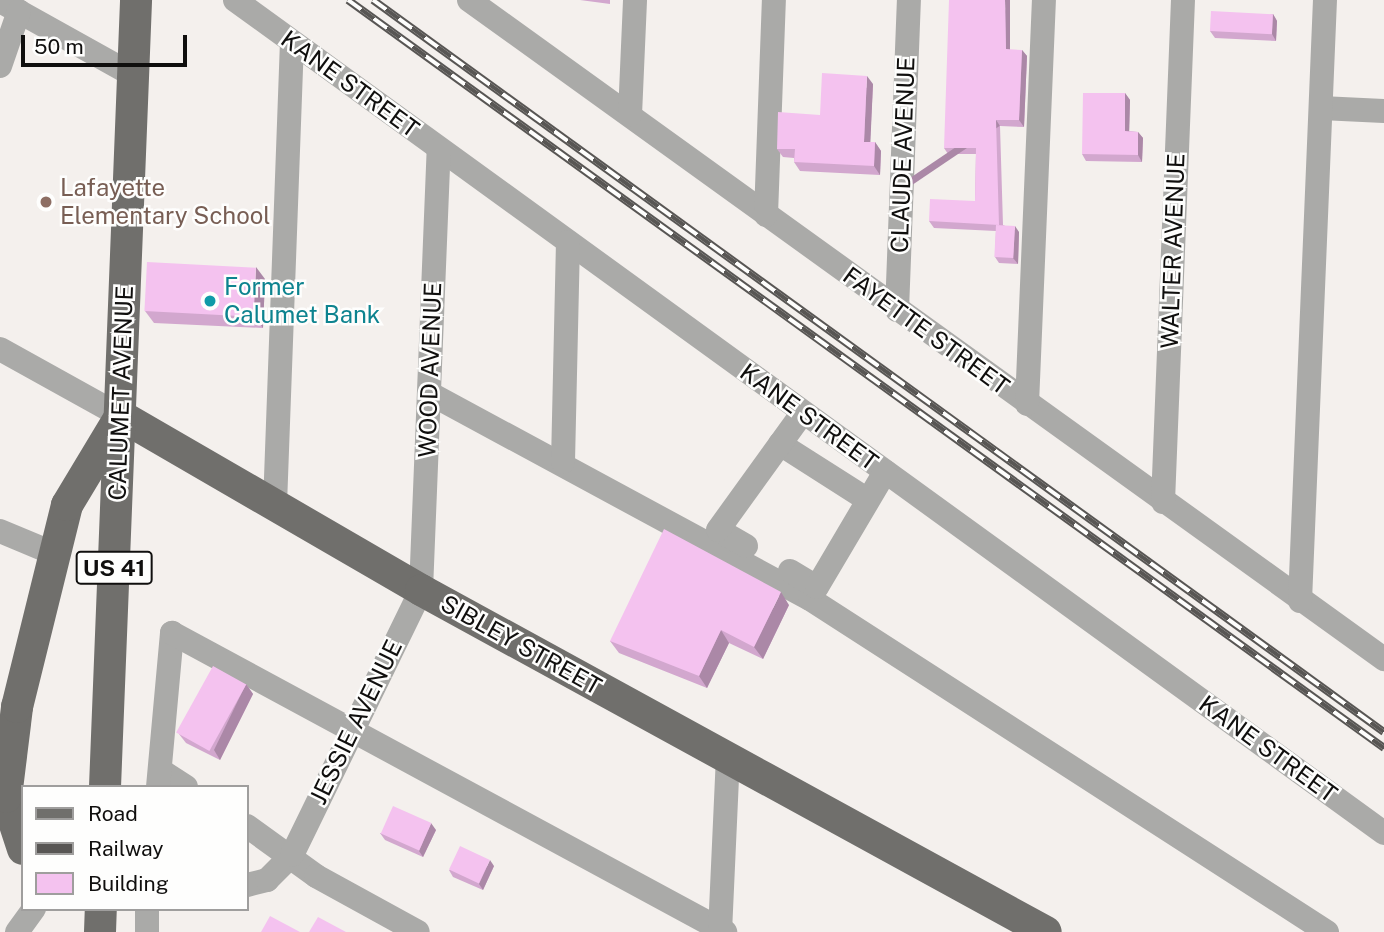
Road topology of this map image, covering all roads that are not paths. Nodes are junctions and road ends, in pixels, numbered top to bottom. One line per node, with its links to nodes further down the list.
1 (136, 0): 14 (main road, CALUMET AVENUE / US 41)
2 (235, 0): 12 (street, KANE STREET)
3 (469, 0): 11 (street, FAYETTE STREET)
4 (635, 0): 17 (street)
5 (774, 0): 19 (street)
6 (909, 0): 21 (street, CLAUDE AVENUE)
7 (1044, 0): 24 (street)
8 (1183, 0): 31 (street, WALTER AVENUE)
9 (1325, 0): 15 (street)
10 (9, 6): 13 (street); 14 (street)
11 (496, 9): 17 (street, FAYETTE STREET)
12 (292, 42): 18 (street, KANE STREET); 32 (street)
13 (0, 66)
14 (133, 75): 26 (main road, CALUMET AVENUE / US 41)
15 (1321, 108): 16 (street); 38 (street)
16 (1384, 111)
17 (630, 115): 19 (street, FAYETTE STREET)
18 (439, 149): 20 (street, KANE STREET); 23 (street, WOOD AVENUE)
19 (766, 215): 21 (street, FAYETTE STREET)
20 (568, 242): 25 (street, KANE STREET); 28 (street)
21 (897, 310): 24 (street, FAYETTE STREET)
22 (0, 349): 26 (street, SIBLEY STREET)
23 (429, 393): 28 (street); 36 (street, WOOD AVENUE)
24 (1027, 404): 31 (street, FAYETTE STREET)
25 (803, 412): 27 (street); 29 (street, KANE STREET)
26 (121, 416): 32 (main road, SIBLEY STREET); 35 (main road); 44 (main road, CALUMET AVENUE / US 41)
27 (780, 444): 30 (street); 34 (street)
28 (564, 462): 34 (street)
29 (885, 472): 30 (street); 48 (street, KANE STREET)
30 (868, 500): 37 (street)
31 (1164, 502): 38 (street, FAYETTE STREET)
32 (275, 505): 36 (main road, SIBLEY STREET)
33 (0, 531): 35 (street)
34 (713, 536): 37 (street)
35 (55, 554): 40 (main road)
36 (421, 590): 41 (street, JESSIE AVENUE); 42 (main road, SIBLEY STREET)
37 (814, 593): 62 (street)
38 (1300, 601): 39 (street, FAYETTE STREET)
39 (1384, 659)
40 (8, 703): 49 (main road)
41 (354, 727): 43 (street); 51 (street, JESSIE AVENUE); 56 (street)
42 (728, 758): 56 (street); 61 (main road, SIBLEY STREET)
43 (159, 778): 45 (street)
44 (105, 785)
45 (180, 785)
46 (0, 822): 50 (street)
47 (248, 827): 51 (street)
48 (1384, 833)
49 (21, 844)
50 (21, 848)
51 (292, 855): 52 (street, JESSIE AVENUE); 60 (street)
52 (248, 885)
53 (33, 911): 57 (street)
54 (101, 911): 58 (main road)
55 (147, 911): 59 (street)
56 (722, 931)
57 (17, 932)
58 (100, 932)
59 (147, 932)
60 (418, 932)
61 (1046, 932)
62 (1327, 932)

